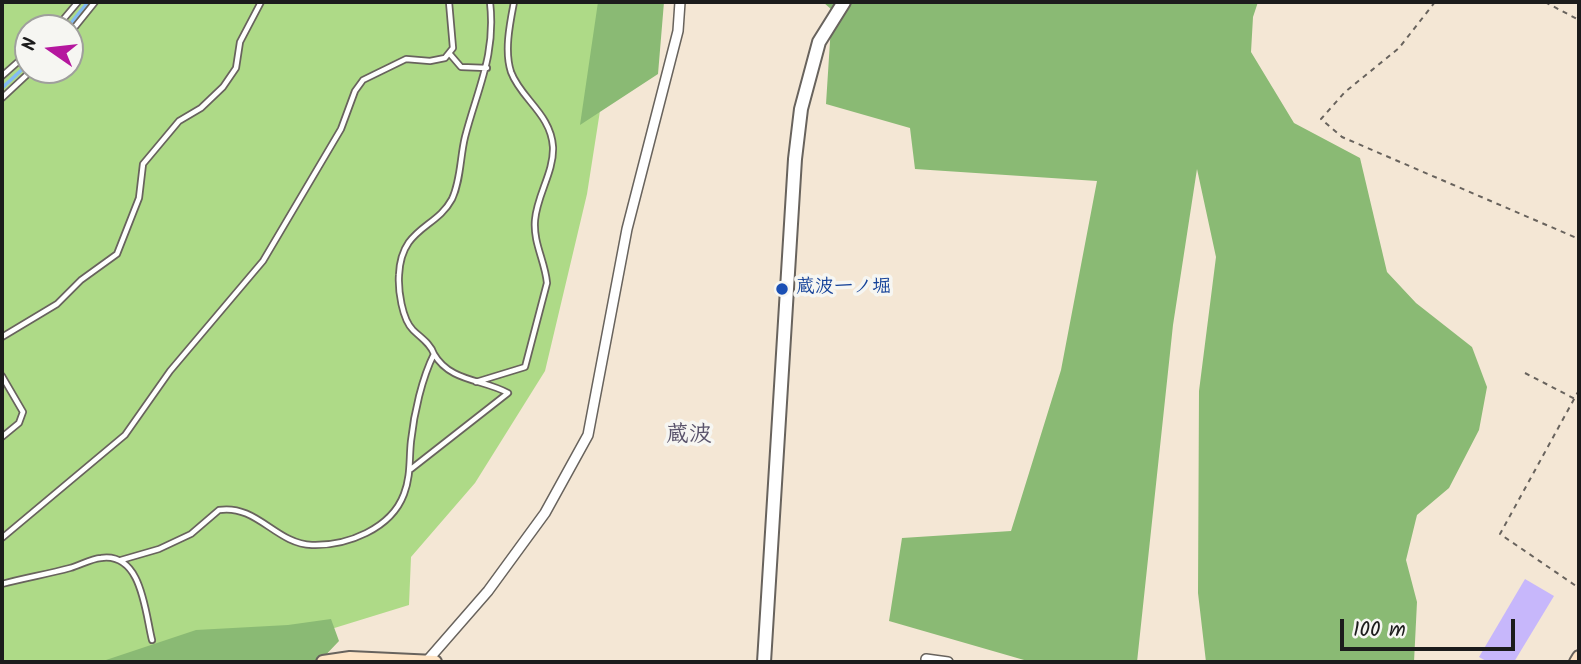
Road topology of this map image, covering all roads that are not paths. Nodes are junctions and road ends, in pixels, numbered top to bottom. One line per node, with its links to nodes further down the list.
1 (95, 2): 8 (lane)
2 (261, 2): 13 (lane)
3 (449, 2): 9 (lane)
4 (490, 2): 10 (lane)
5 (514, 2): 16 (lane)
6 (680, 2): 26 (street)
7 (844, 2): 28 (street)
8 (84, 16)
9 (449, 53): 10 (lane); 19 (lane)
10 (487, 68): 14 (lane)
11 (17, 84): 12 (lane)
12 (2, 98)
13 (2, 337)
14 (435, 354): 16 (lane); 18 (lane)
15 (2, 376): 17 (lane)
16 (476, 382): 18 (lane)
17 (2, 436)
18 (410, 470): 20 (lane)
19 (2, 538)
20 (121, 560): 21 (lane); 22 (lane)
21 (2, 584)
22 (152, 640)
23 (1579, 657): 30 (main road)
24 (926, 659): 29 (street)
25 (385, 661): 26 (main road); 27 (main road)
26 (431, 661)
27 (323, 662)
28 (764, 662)
29 (948, 662)
30 (1576, 662)

